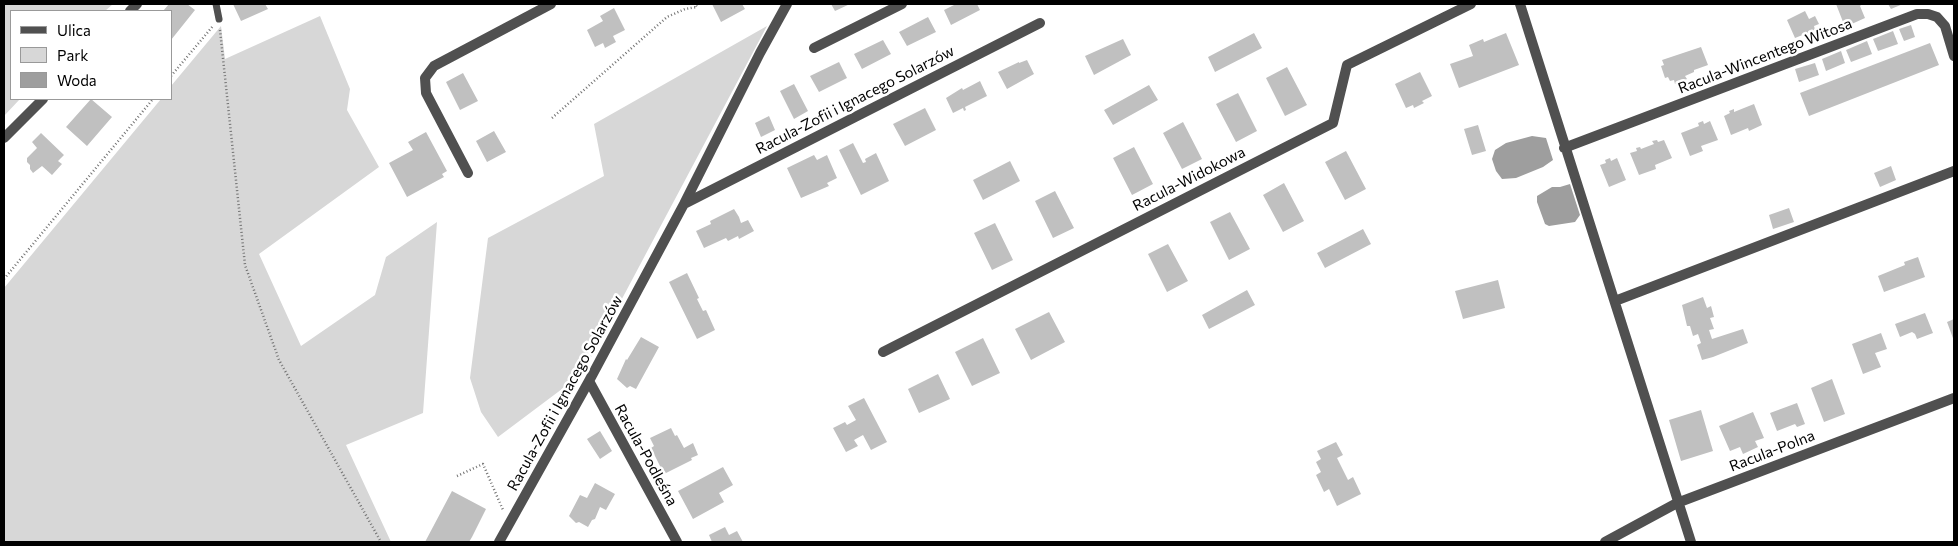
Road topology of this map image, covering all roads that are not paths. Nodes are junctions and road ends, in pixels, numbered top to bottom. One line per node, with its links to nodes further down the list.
1 (216, 4): 7 (lane)
2 (551, 4): 15 (street)
3 (787, 4): 16 (street, Racula-Zofii i Ignacego Solarzów)
4 (902, 4): 9 (street)
5 (1471, 4): 18 (street, Racula-Widokowa)
6 (1520, 4): 13 (street)
7 (219, 19)
8 (1040, 24): 16 (street, Racula-Zofii i Ignacego Solarzów)
9 (814, 48)
10 (1954, 56): 13 (street, Racula-Wincentego Witosa)
11 (42, 100): 12 (street)
12 (4, 138)
13 (1564, 148): 17 (street)
14 (1954, 171): 17 (street)
15 (468, 173)
16 (684, 204): 19 (street, Racula-Zofii i Ignacego Solarzów)
17 (1615, 300): 21 (street)
18 (883, 352)
19 (589, 382): 22 (street, Racula-Zofii i Ignacego Solarzów); 23 (street, Racula-Podleśna)
20 (1954, 398): 21 (street, Racula-Polna)
21 (1678, 503): 24 (street, Racula-Polna); 25 (street)
22 (499, 542)
23 (677, 542)
24 (1605, 542)
25 (1691, 542)

